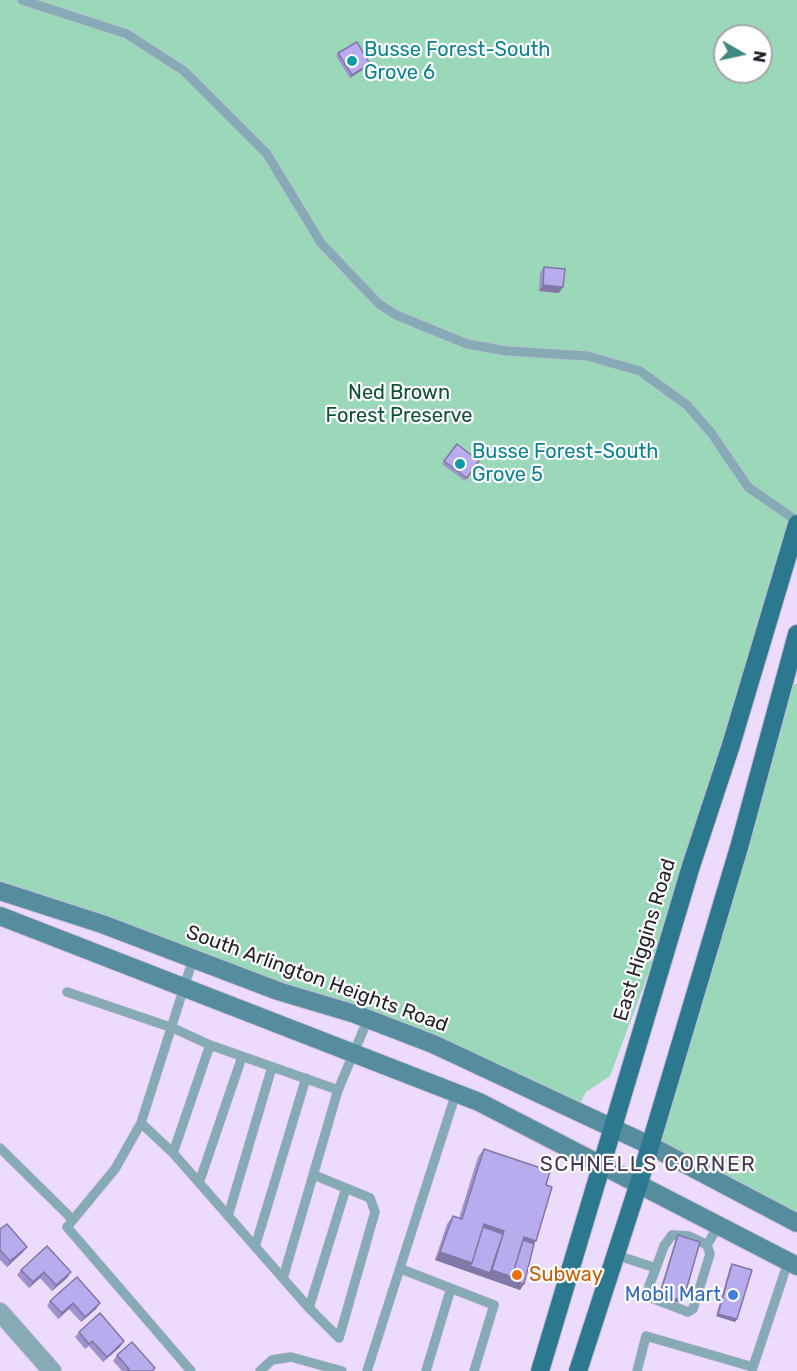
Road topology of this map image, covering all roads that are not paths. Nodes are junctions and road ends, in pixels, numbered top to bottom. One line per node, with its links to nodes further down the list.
1 (22, 0): 2 (lane)
2 (797, 522): 19 (main road, East Higgins Road)
3 (797, 634): 20 (main road)
4 (0, 891): 6 (main road, South Arlington Heights Road)
5 (0, 916): 7 (main road)
6 (194, 959): 7 (lane); 9 (main road, South Arlington Heights Road)
7 (187, 987): 10 (lane); 12 (main road)
8 (67, 992): 10 (lane)
9 (368, 1019): 12 (lane); 19 (main road, South Arlington Heights Road)
10 (173, 1028): 11 (lane); 18 (lane)
11 (210, 1045): 13 (lane); 22 (lane)
12 (353, 1054): 16 (lane); 17 (main road)
13 (242, 1057): 14 (lane); 26 (lane)
14 (272, 1067): 15 (lane); 28 (lane)
15 (306, 1078): 16 (lane); 33 (lane)
16 (338, 1090): 24 (lane)
17 (456, 1093): 23 (main road); 37 (lane)
18 (141, 1123): 22 (lane); 29 (lane)
19 (612, 1127): 20 (main road, South Arlington Heights Road); 23 (main road, East Higgins Road)
20 (649, 1145): 25 (main road); 30 (main road, South Arlington Heights Road)
21 (0, 1148): 29 (lane)
22 (173, 1153): 26 (lane)
23 (601, 1163): 25 (main road); 50 (main road, East Higgins Road)
24 (314, 1175): 27 (lane); 38 (lane)
25 (639, 1183): 31 (main road); 34 (main road)
26 (199, 1184): 28 (lane)
27 (346, 1188): 40 (lane); 40 (lane)
28 (228, 1216): 33 (lane)
29 (72, 1219): 44 (lane)
30 (797, 1222)
31 (719, 1225): 32 (lane); 35 (main road)
32 (707, 1245): 36 (lane); 36 (lane)
33 (255, 1247): 38 (lane)
34 (616, 1255): 36 (lane); 51 (main road)
35 (792, 1264): 42 (lane)
36 (656, 1268)
37 (401, 1269): 39 (lane); 47 (lane)
38 (283, 1278): 40 (lane)
39 (451, 1288): 48 (lane); 49 (lane)
40 (309, 1308)
41 (4, 1323): 43 (street)
42 (752, 1369): 52 (lane)
43 (52, 1371)
44 (191, 1371)
45 (260, 1371): 46 (lane)
46 (342, 1371)
47 (367, 1371)
48 (426, 1371)
49 (474, 1371)
50 (540, 1371)
51 (578, 1371)
52 (637, 1371)

